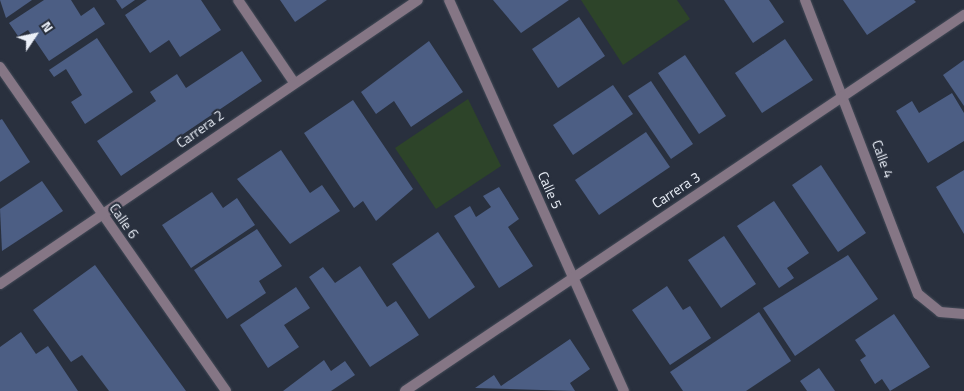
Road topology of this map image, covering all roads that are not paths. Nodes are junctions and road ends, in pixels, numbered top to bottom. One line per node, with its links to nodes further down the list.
1 (238, 0): 7 (street)
2 (418, 0): 7 (street, Carrera 2)
3 (449, 0): 10 (street, Calle 5)
4 (805, 0): 8 (street, Calle 4)
5 (964, 15): 8 (street, Carrera 3)
6 (0, 68): 9 (street, Calle 6)
7 (293, 81): 9 (street, Carrera 2)
8 (845, 96): 10 (street, Carrera 3); 12 (street, Calle 4)
9 (103, 214): 11 (street, Carrera 2); 13 (street, Calle 6)
10 (573, 274): 14 (street, Carrera 3); 15 (street, Calle 5)
11 (0, 284)
12 (964, 314)
13 (226, 391)
14 (405, 391)
15 (624, 391)

